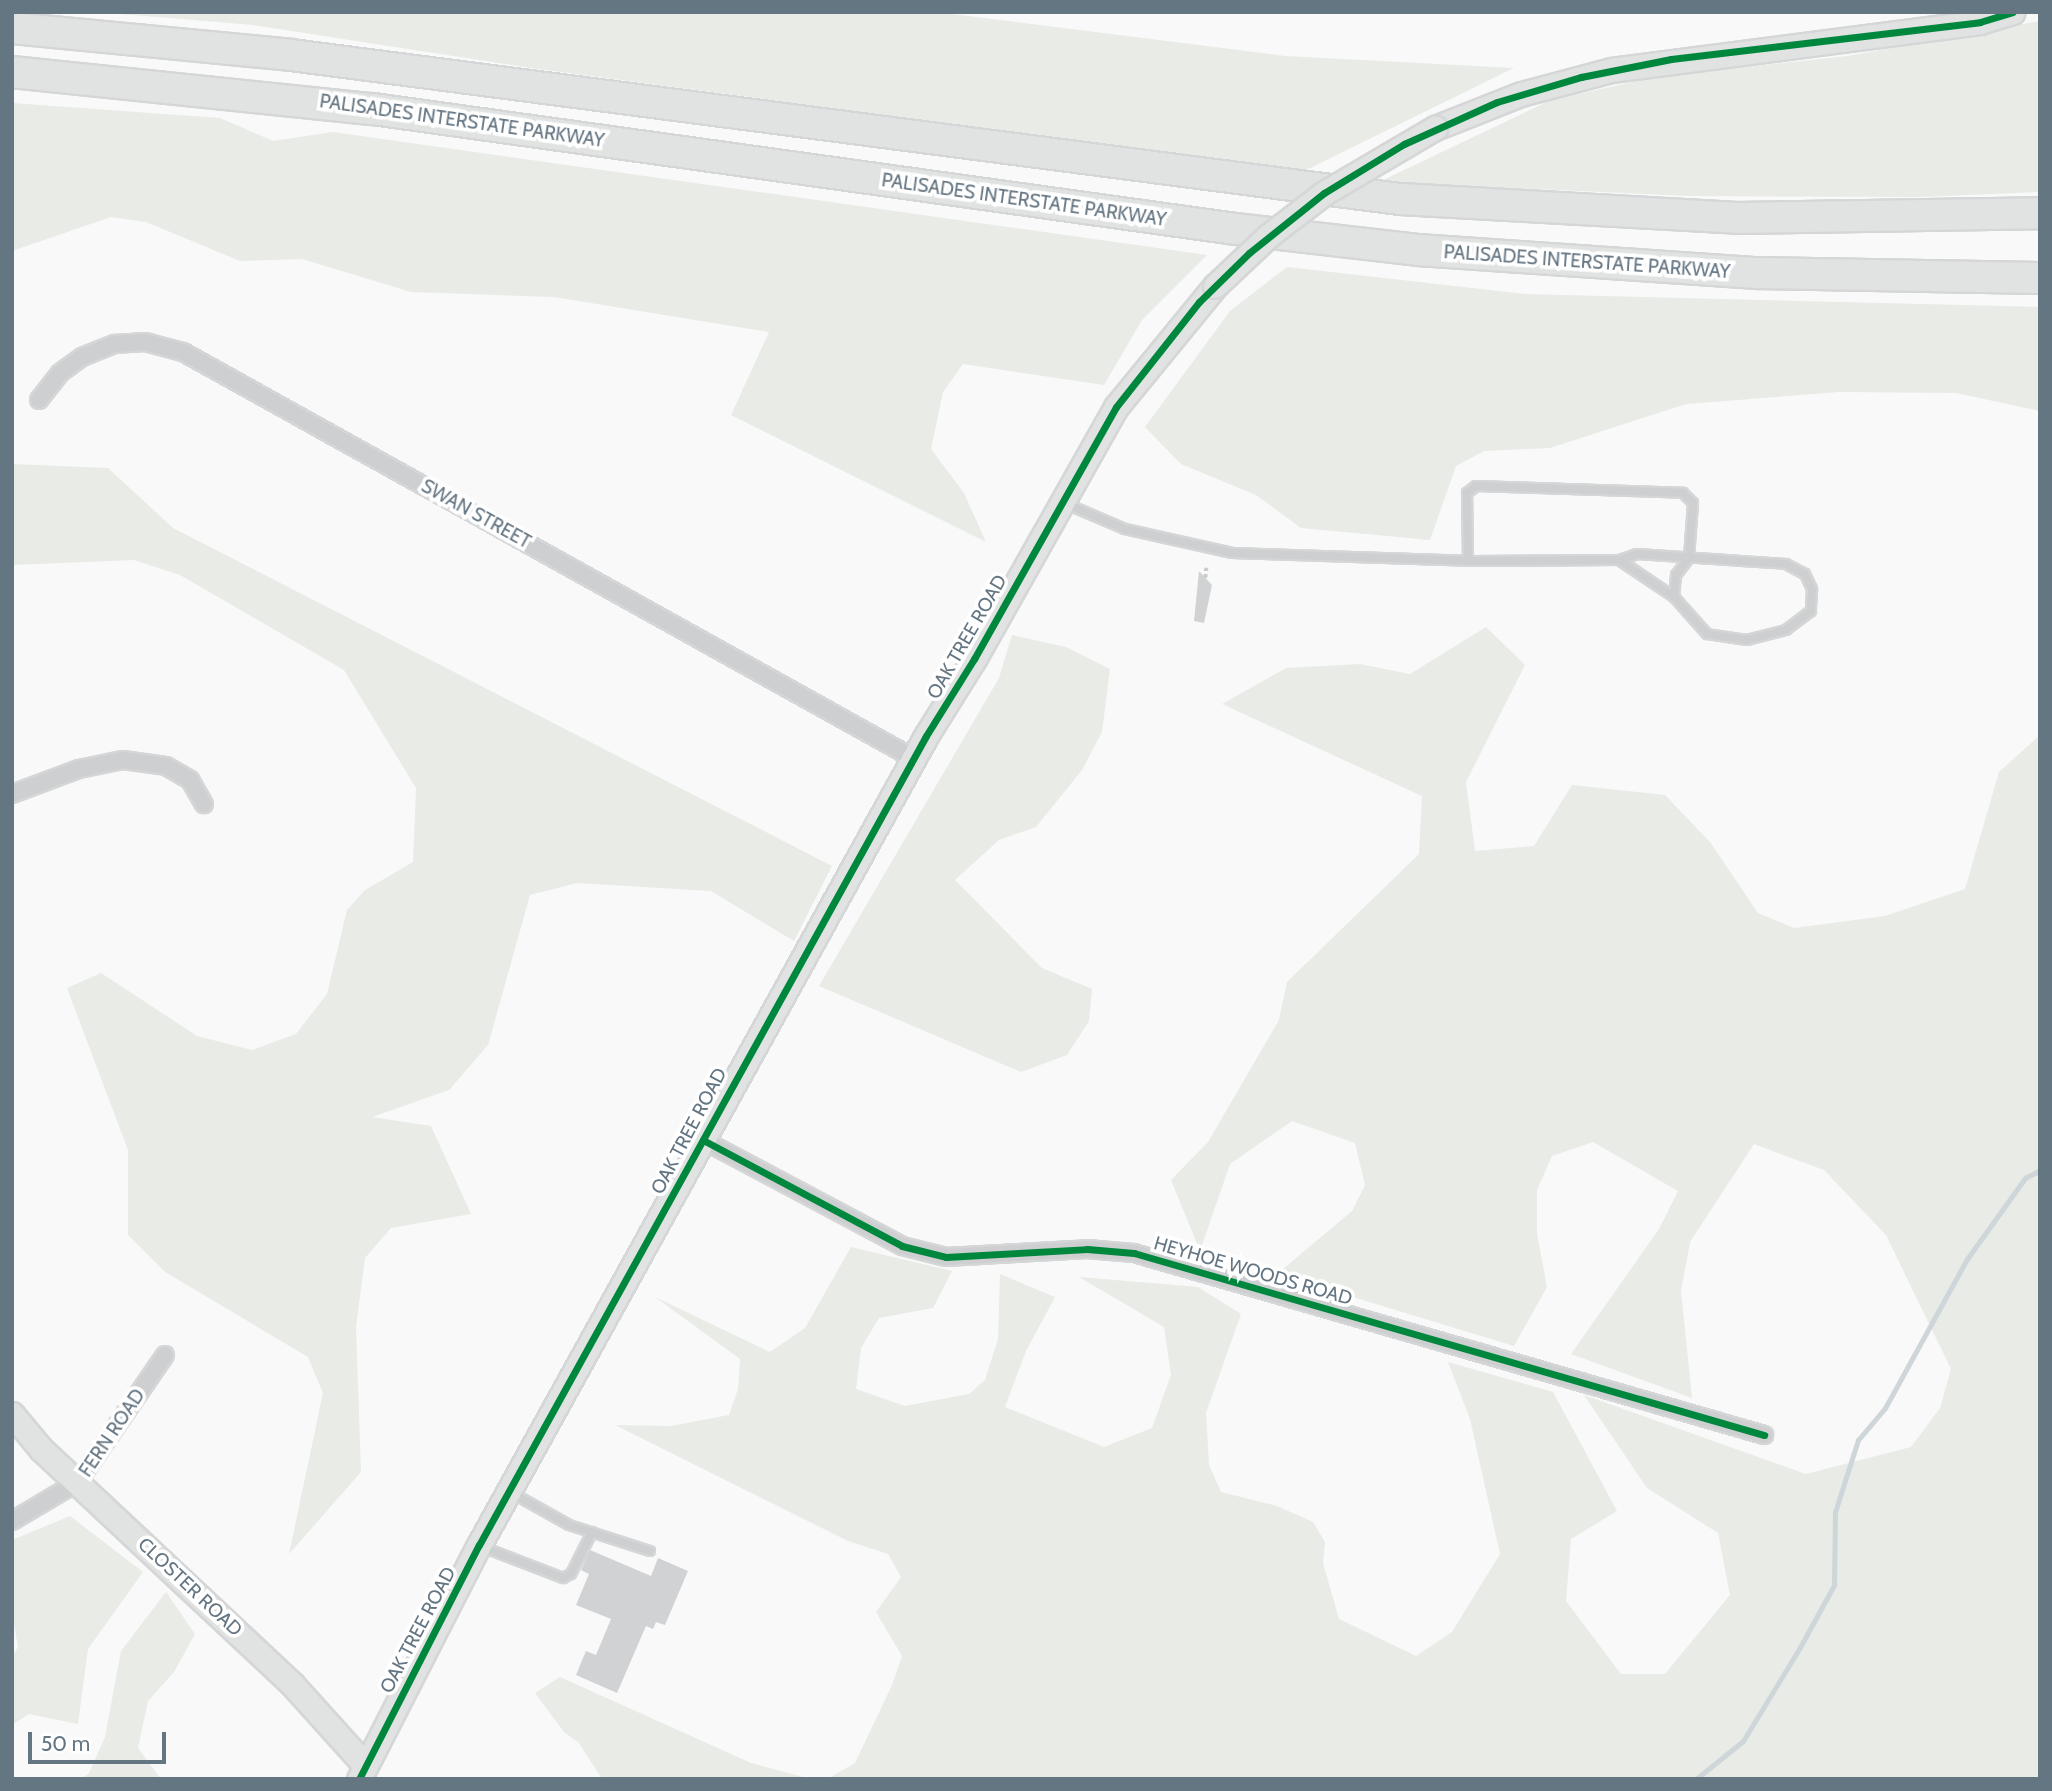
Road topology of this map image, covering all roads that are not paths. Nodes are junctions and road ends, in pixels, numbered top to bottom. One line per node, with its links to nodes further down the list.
1 (2012, 12): 7 (street, OAK TREE ROAD, bridge)
2 (12, 27): 4 (highway)
3 (12, 72): 5 (highway, PALISADES INTERSTATE PARKWAY)
4 (2040, 213)
5 (2040, 278)
6 (39, 400): 12 (street, SWAN STREET)
7 (1061, 502): 10 (lane); 12 (street, OAK TREE ROAD)
8 (1689, 558): 9 (lane); 10 (lane); 11 (lane); 11 (lane)
9 (1619, 560): 10 (lane); 11 (lane)
10 (1468, 561)
11 (1674, 597)
12 (913, 758): 15 (street, OAK TREE ROAD)
13 (12, 794): 14 (street)
14 (204, 804)
15 (703, 1140): 18 (street, HEYHOE WOODS ROAD); 20 (street, OAK TREE ROAD)
16 (165, 1356): 19 (street, FERN ROAD)
17 (12, 1414): 19 (street, CLOSTER ROAD)
18 (1764, 1435)
19 (78, 1482): 21 (street, FERN ROAD); 25 (street, CLOSTER ROAD)
20 (509, 1492): 22 (lane); 23 (street, OAK TREE ROAD)
21 (12, 1521)
22 (592, 1532): 23 (lane); 24 (lane)
23 (480, 1545): 25 (street, OAK TREE ROAD)
24 (650, 1551)
25 (362, 1772)

